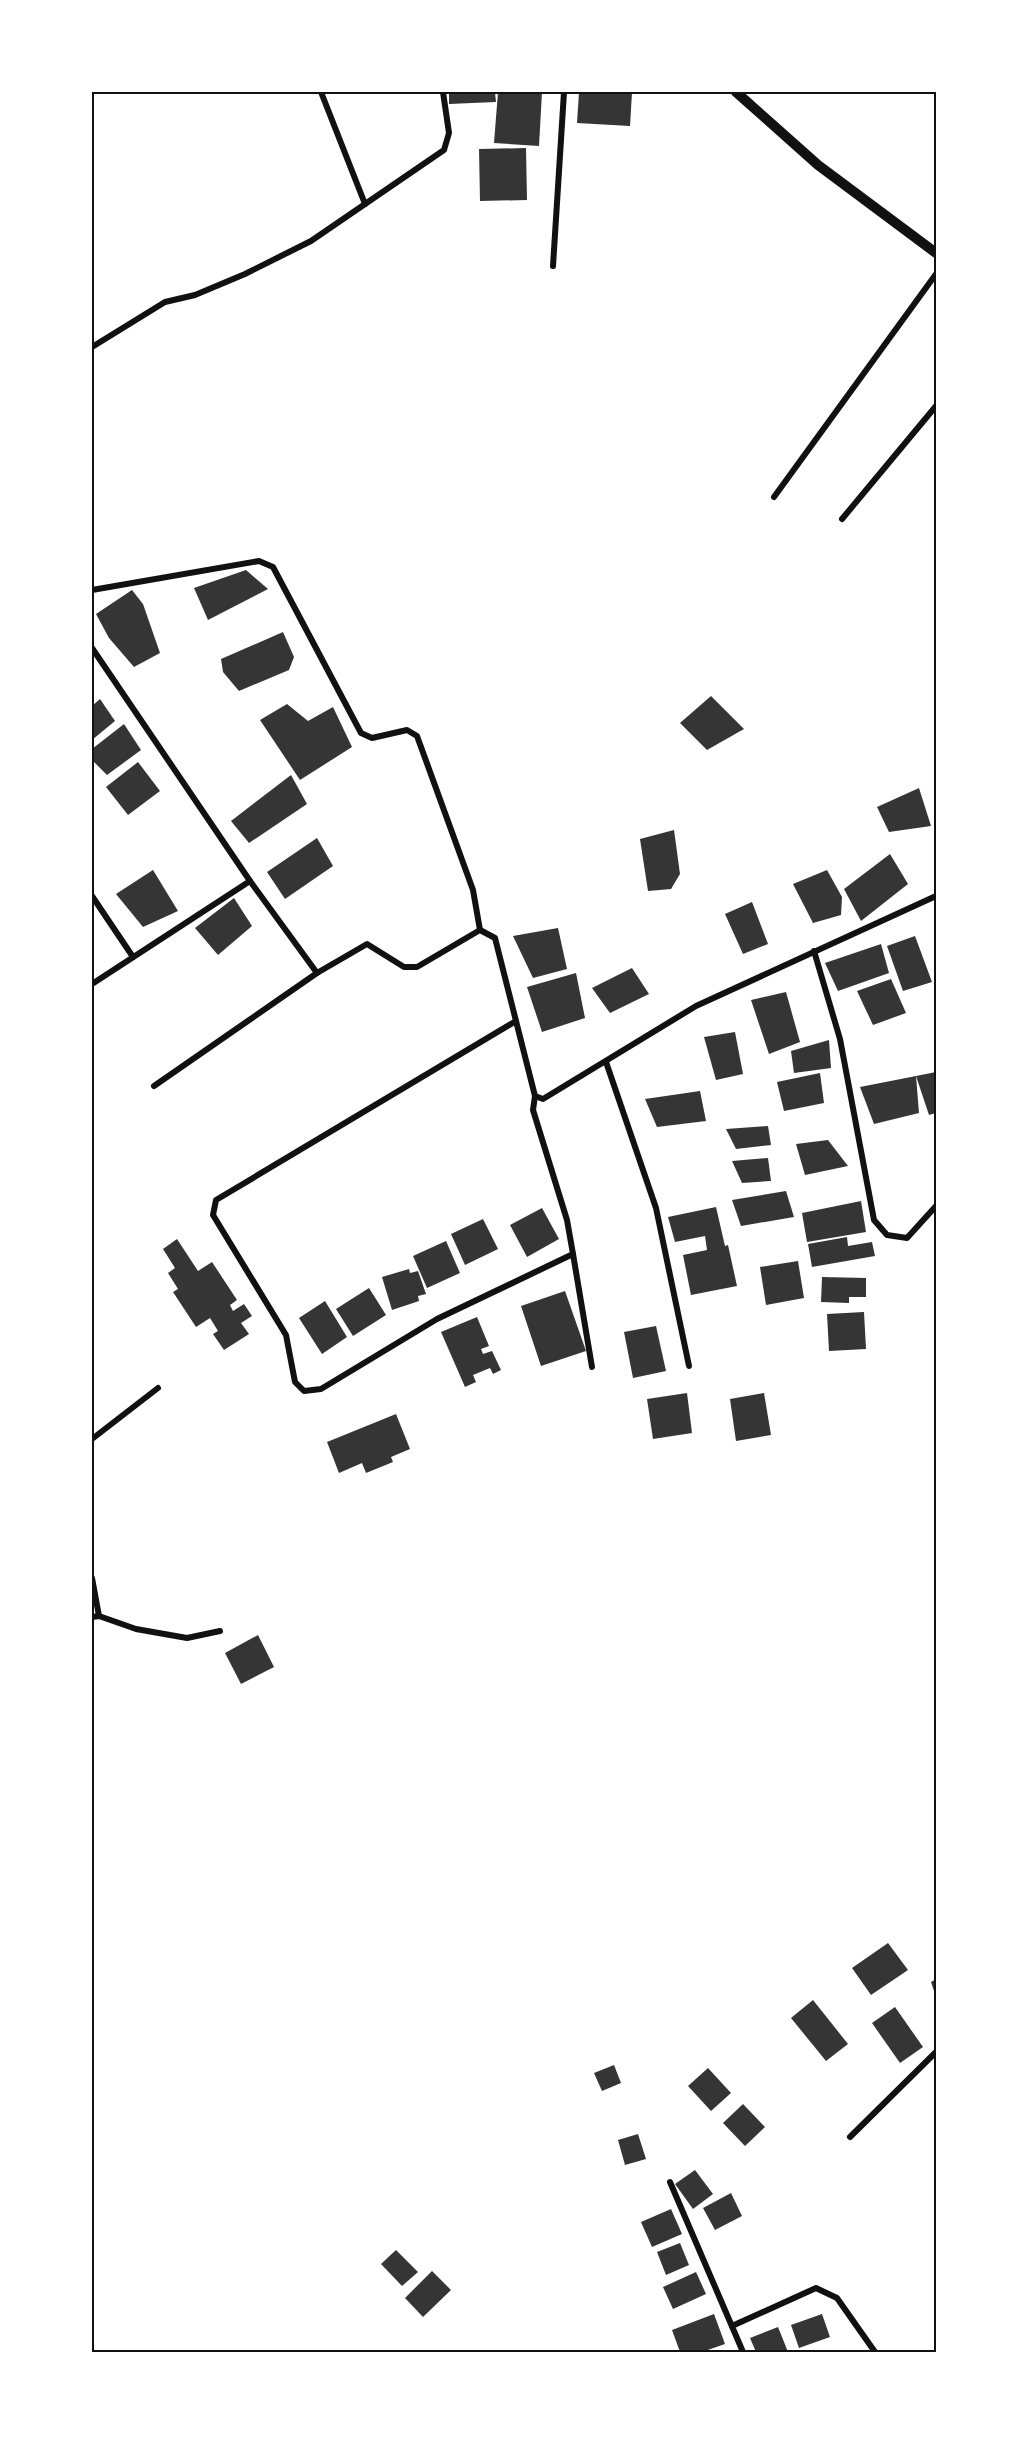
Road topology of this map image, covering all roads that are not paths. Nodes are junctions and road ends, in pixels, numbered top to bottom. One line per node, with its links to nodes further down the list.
1 (321, 92): 5 (street)
2 (443, 92): 5 (street)
3 (564, 92): 7 (street)
4 (736, 92): 6 (street)
5 (365, 204): 9 (street)
6 (936, 253)
7 (553, 266)
8 (936, 274): 11 (street)
9 (92, 347)
10 (936, 406): 12 (street)
11 (774, 496)
12 (842, 519)
13 (92, 590): 18 (street)
14 (92, 648): 15 (street)
15 (250, 880): 20 (street); 21 (street)
16 (92, 896): 20 (street)
17 (936, 896): 19 (street)
18 (480, 930): 21 (street); 23 (street)
19 (814, 951): 24 (street); 27 (street)
20 (133, 957): 22 (street)
21 (317, 973): 25 (street)
22 (92, 984)
23 (516, 1021): 26 (street); 28 (street)
24 (606, 1062): 26 (street); 29 (street)
25 (153, 1086)
26 (535, 1096): 28 (street)
27 (936, 1206)
28 (573, 1254): 30 (street)
29 (689, 1366)
30 (592, 1367)
31 (158, 1388): 32 (street)
32 (92, 1439)
33 (92, 1578): 34 (street)
34 (99, 1616): 35 (street); 36 (street)
35 (92, 1617)
36 (220, 1631)
37 (936, 2052): 38 (street)
38 (850, 2137)
39 (670, 2182): 40 (street)
40 (732, 2326): 41 (street); 42 (street)
41 (743, 2352)
42 (875, 2352)

